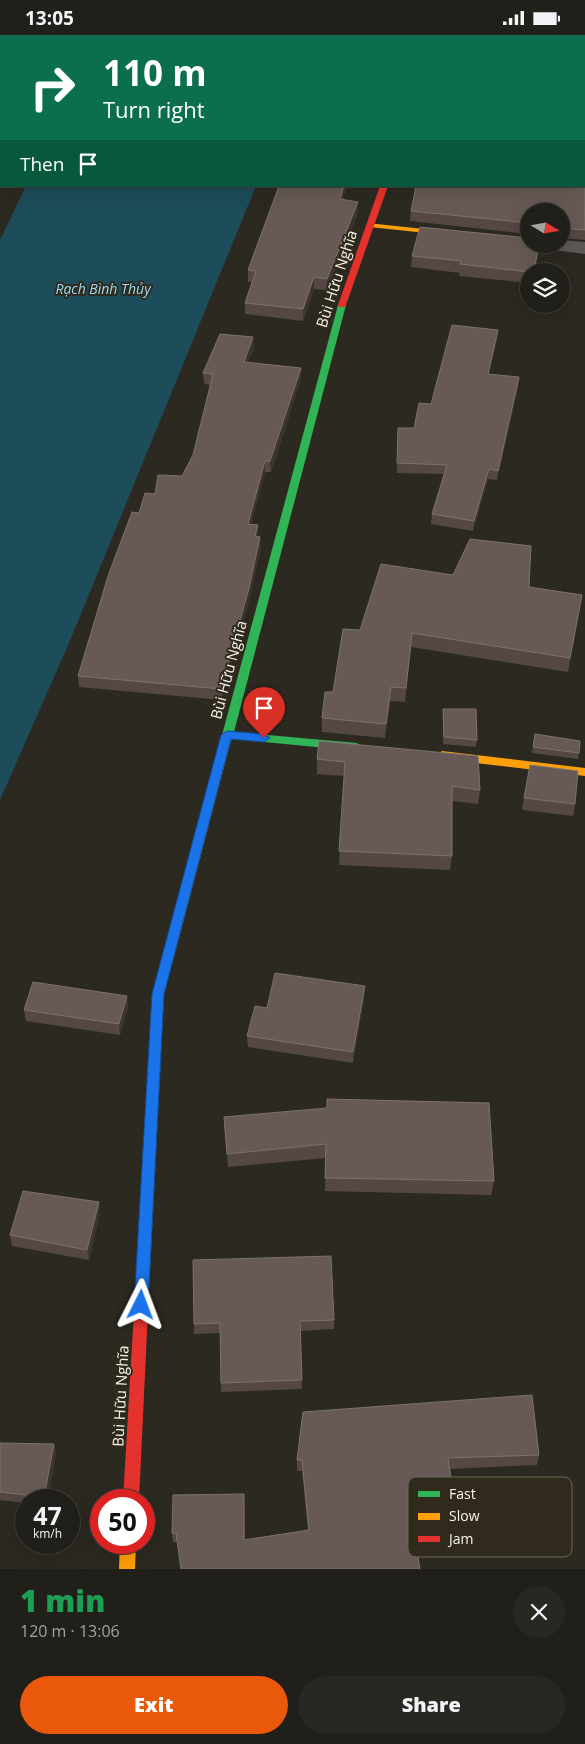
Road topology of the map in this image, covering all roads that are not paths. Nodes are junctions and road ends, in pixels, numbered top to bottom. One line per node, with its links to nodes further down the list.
1 (384, 187): 2 (main road, Bùi Hữu Nghĩa)
2 (370, 225): 3 (main road); 6 (main road, Bùi Hữu Nghĩa)
3 (520, 241)
4 (570, 246): 5 (street)
5 (585, 248)
6 (227, 735): 7 (main road); 10 (main road, Bùi Hữu Nghĩa)
7 (368, 748)
8 (426, 753): 9 (main road)
9 (585, 772)
10 (132, 1489)
11 (128, 1554): 12 (main road)
12 (127, 1569)

